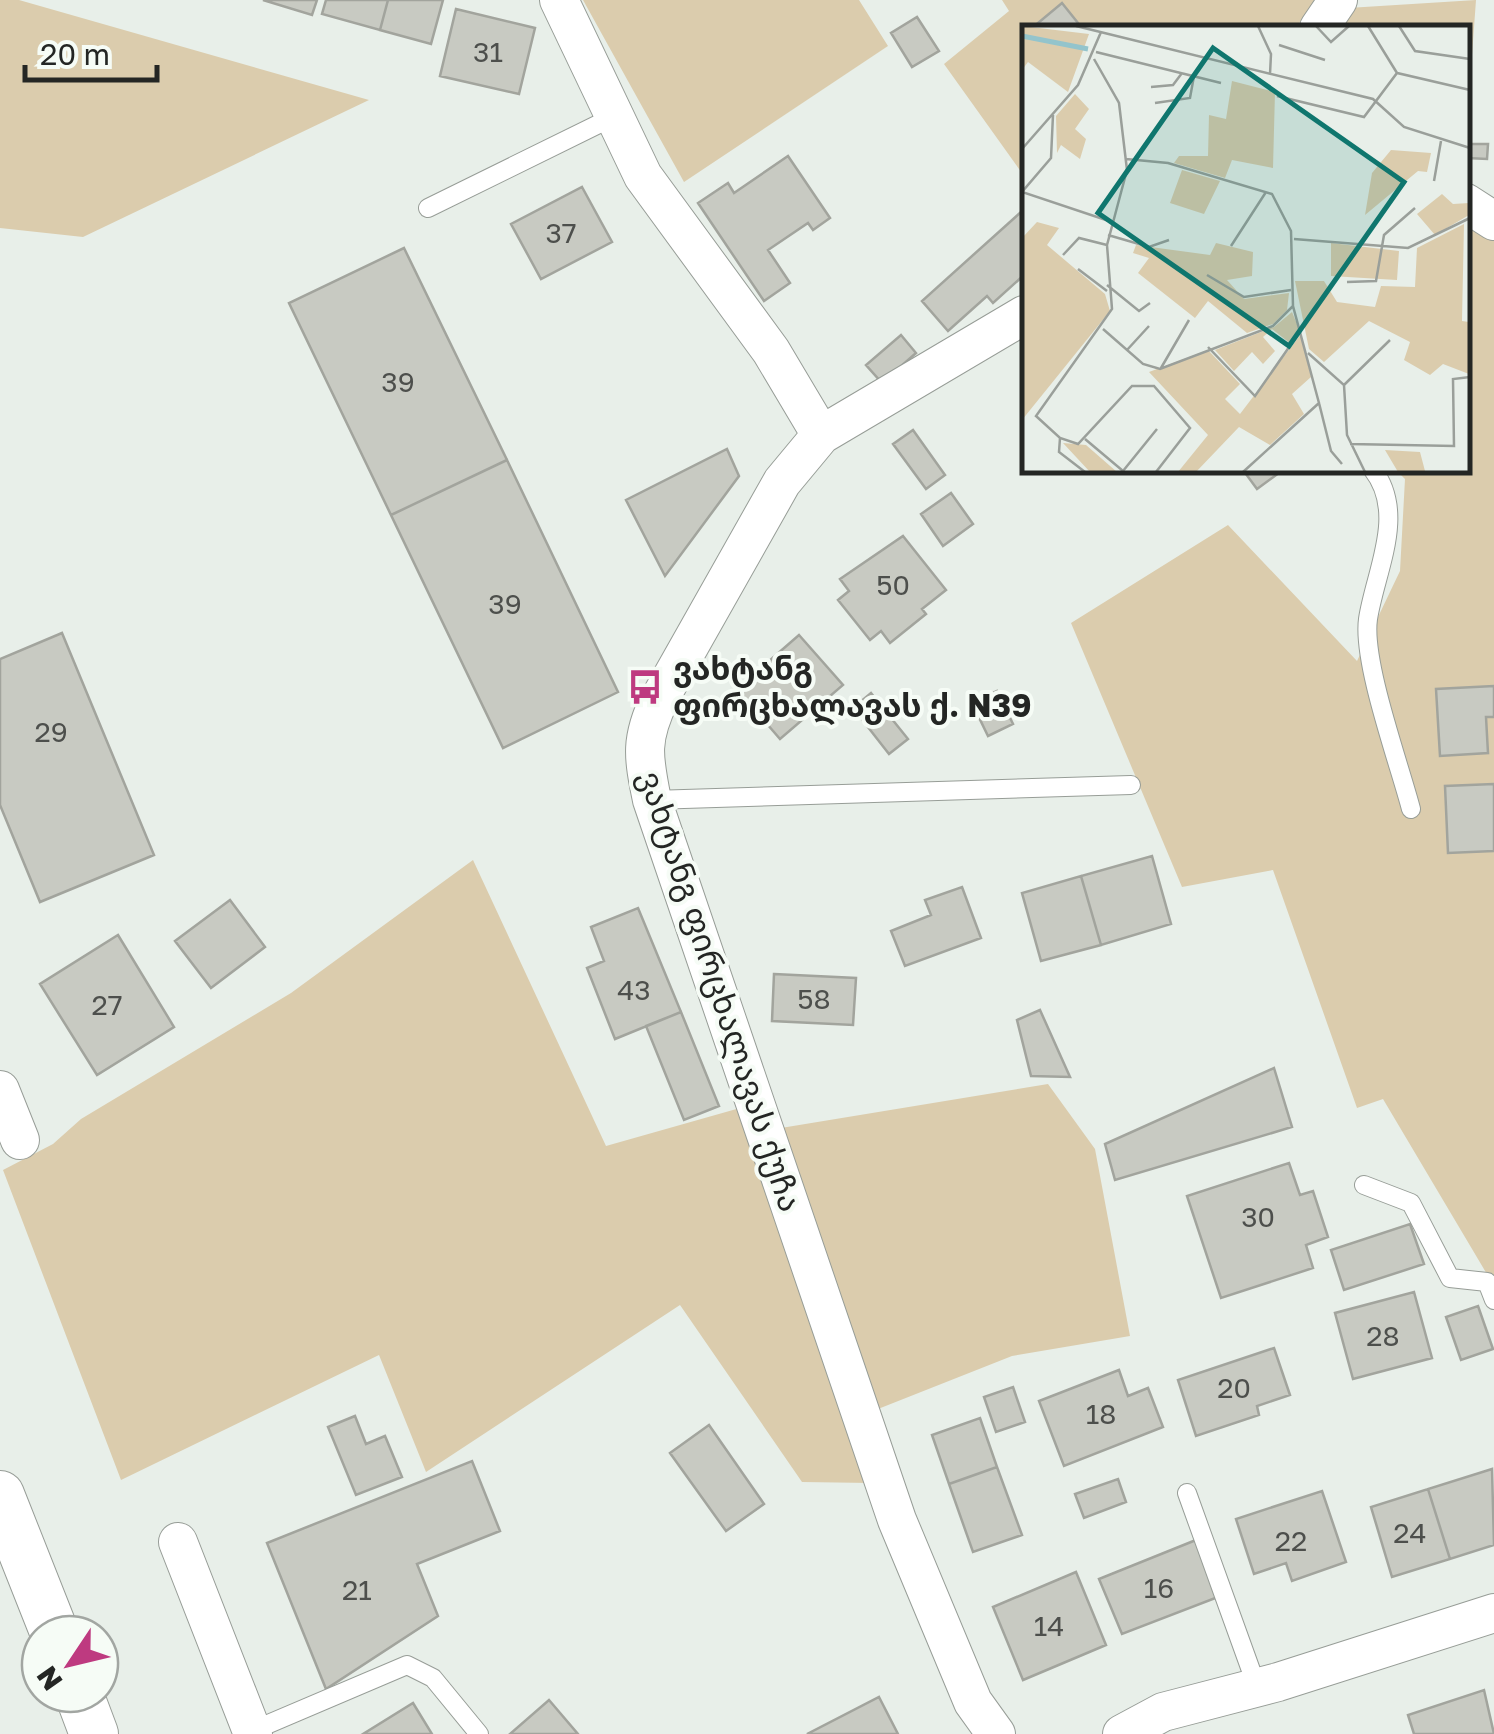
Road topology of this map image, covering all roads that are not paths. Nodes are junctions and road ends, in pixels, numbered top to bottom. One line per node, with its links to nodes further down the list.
1 (559, 0): 4 (street)
2 (1338, 0): 3 (street)
3 (1321, 25)
4 (614, 116): 6 (lane); 9 (street)
5 (1469, 205): 7 (street)
6 (428, 208)
7 (1494, 221)
8 (1022, 317): 9 (street, ვახტანგ ფირცხალავას ქუჩა)
9 (822, 435): 12 (street, ვახტანგ ფირცხალავას ქუჩა)
10 (1375, 472): 13 (lane)
11 (1131, 785): 12 (lane)
12 (652, 800): 26 (street, ვახტანგ ფირცხალავას ქუჩა)
13 (1412, 809)
14 (0, 1090): 15 (street)
15 (20, 1140)
16 (1364, 1185): 17 (lane)
17 (1494, 1300)
18 (1187, 1492): 23 (lane)
19 (0, 1494): 22 (street)
20 (178, 1542): 24 (street)
21 (1494, 1613): 23 (street)
22 (47, 1614)
23 (1257, 1686): 27 (street)
24 (252, 1732): 25 (lane)
25 (479, 1734)
26 (996, 1734)
27 (1122, 1734)

